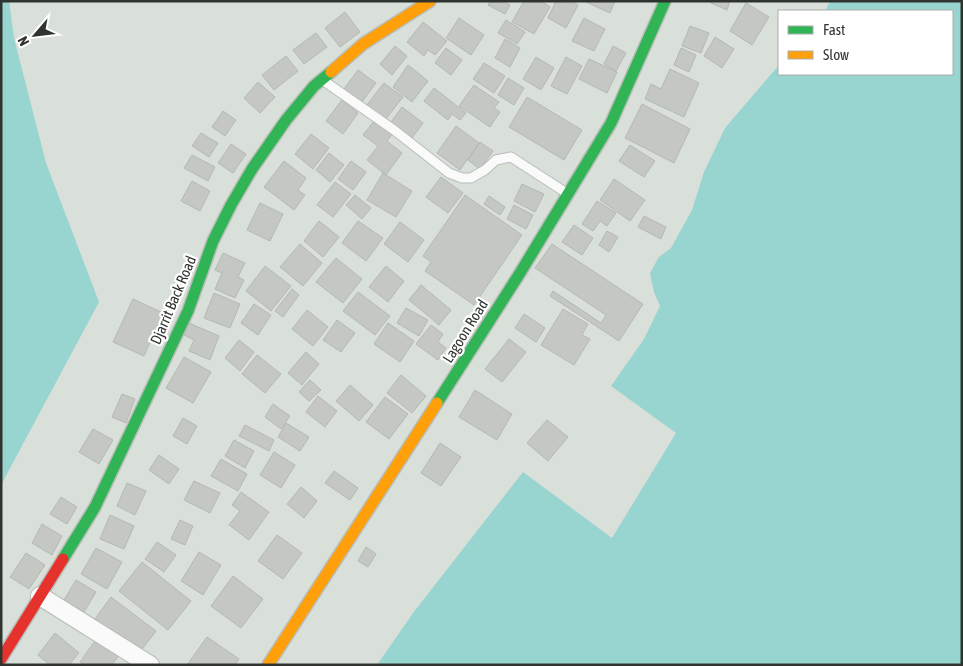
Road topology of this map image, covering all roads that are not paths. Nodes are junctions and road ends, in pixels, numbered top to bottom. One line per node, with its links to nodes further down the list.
1 (430, 1): 3 (street, Djarrit Back Road)
2 (665, 1): 4 (street, Lagoon Road)
3 (322, 79): 4 (lane); 5 (street, Djarrit Back Road)
4 (568, 194): 8 (street, Lagoon Road)
5 (40, 596): 6 (street, Djarrit Back Road); 7 (street)
6 (1, 659)
7 (150, 665)
8 (268, 665)

